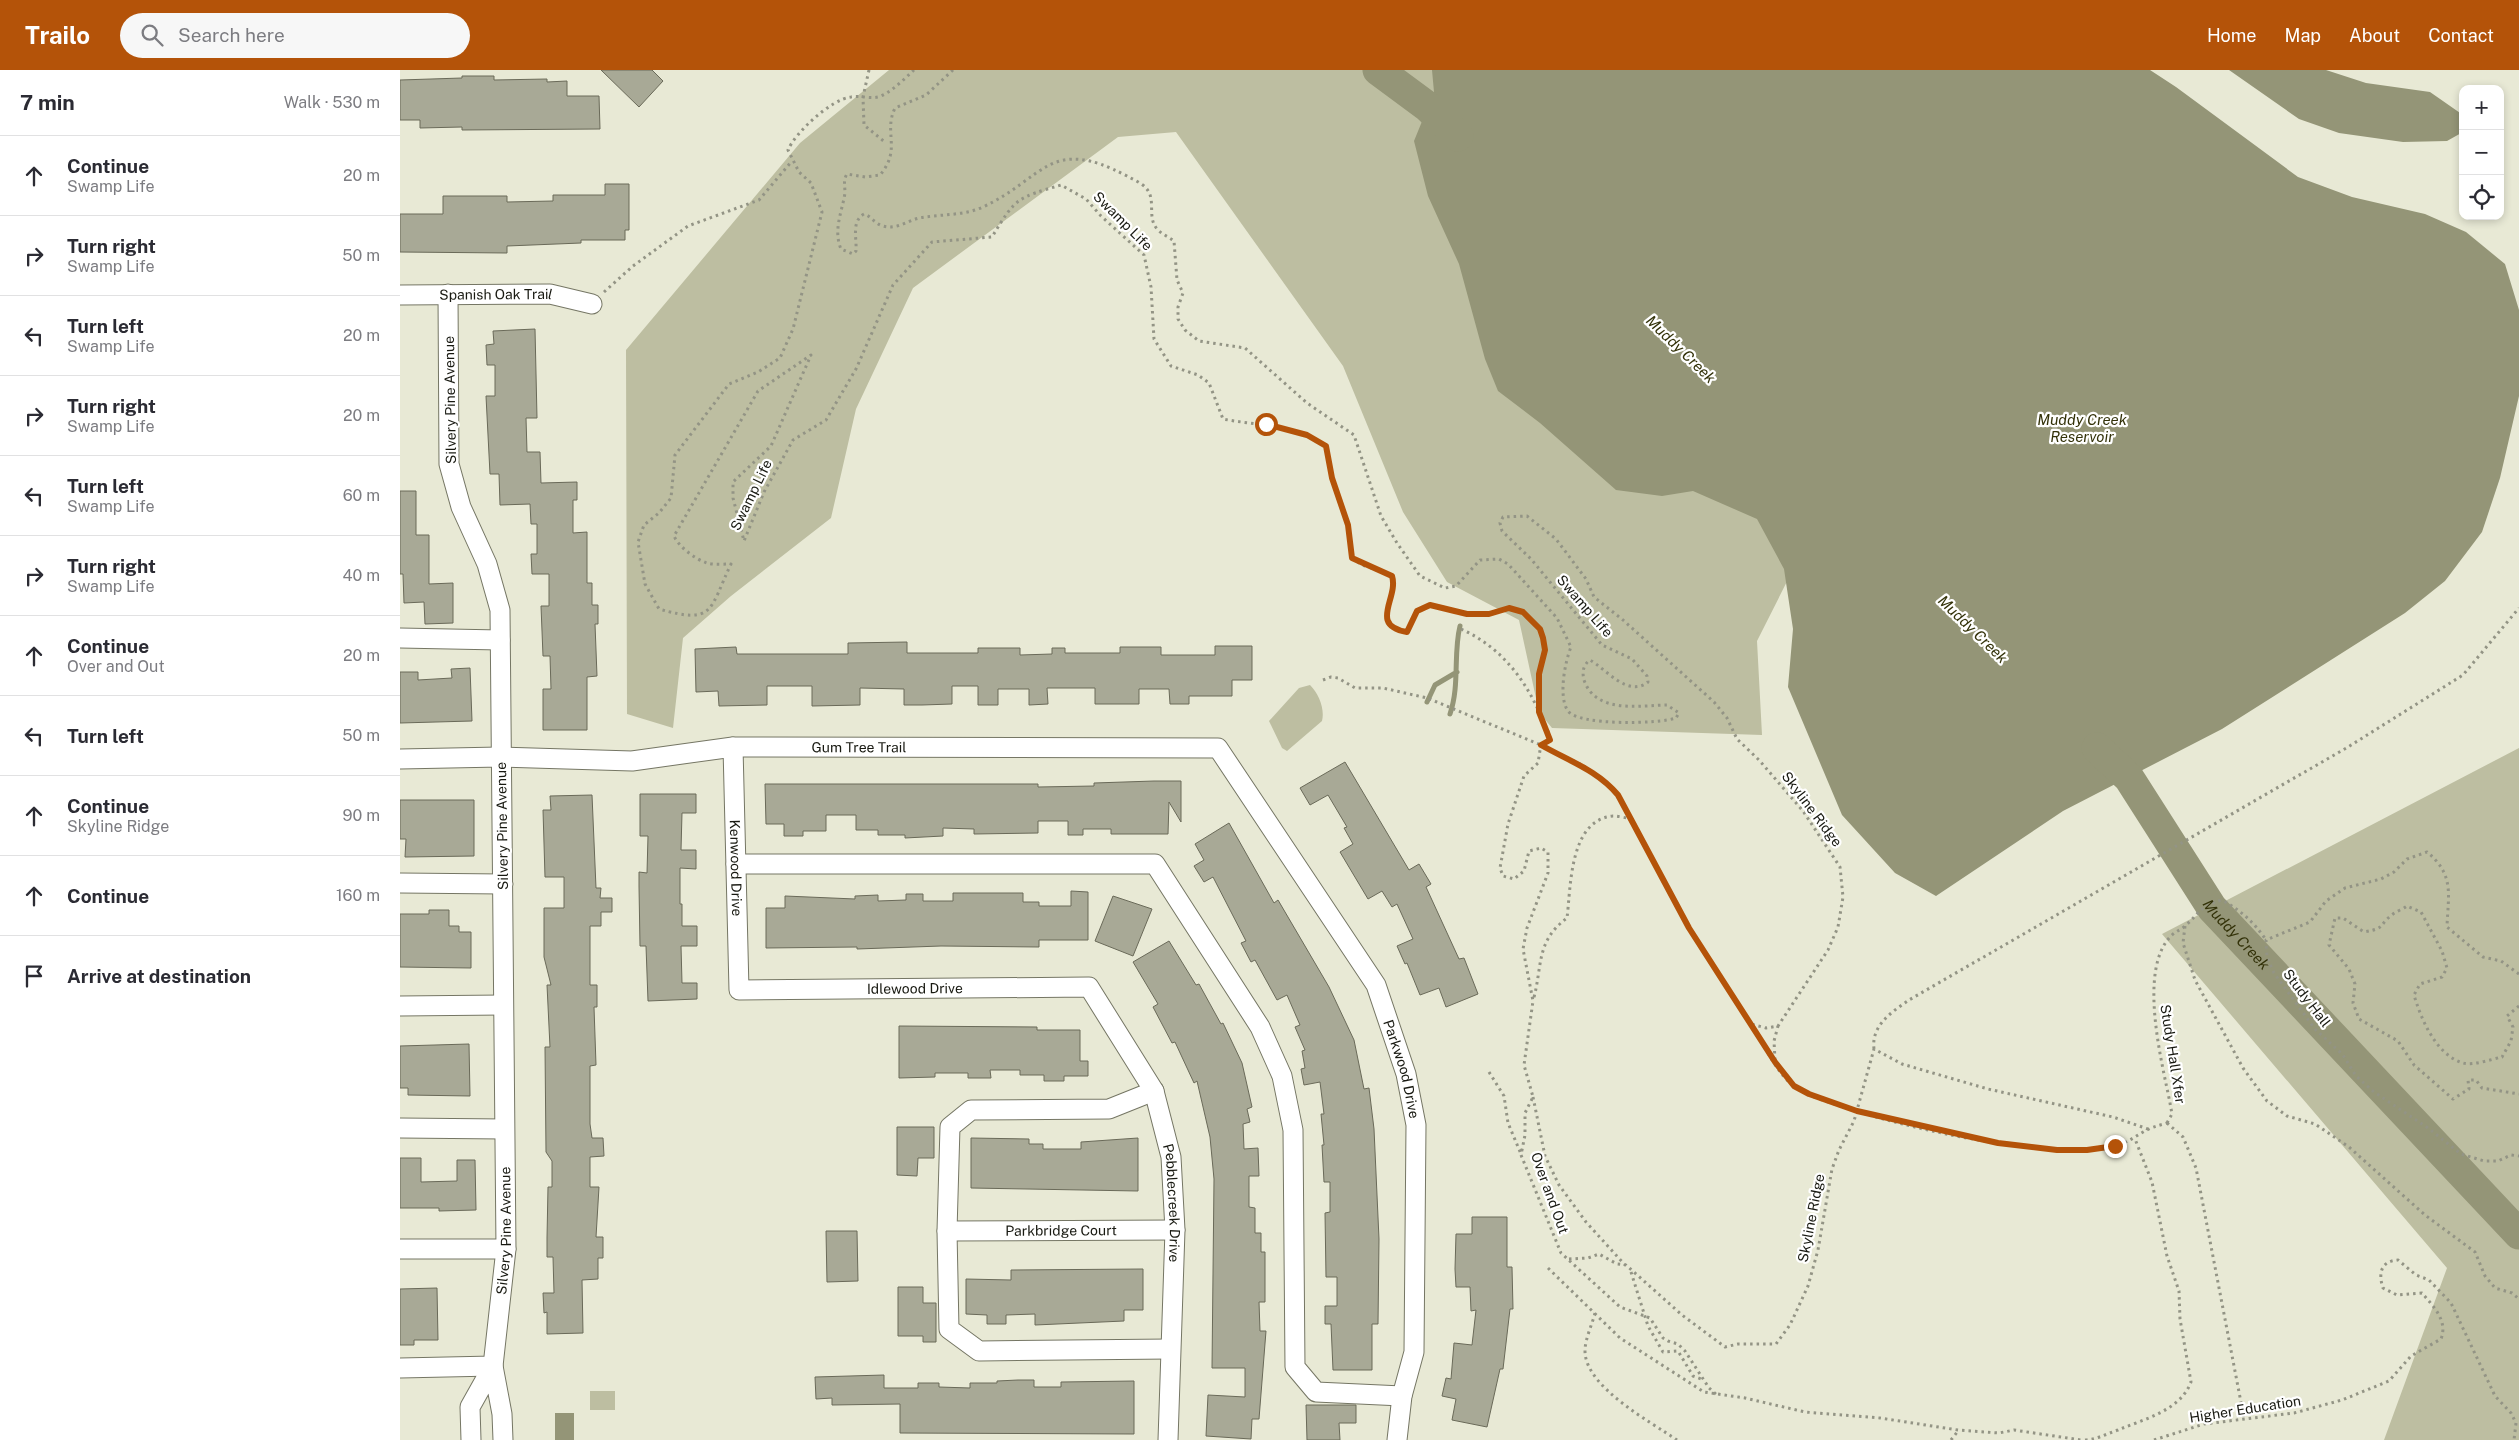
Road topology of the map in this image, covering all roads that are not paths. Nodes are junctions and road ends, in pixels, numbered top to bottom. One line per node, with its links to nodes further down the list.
1 (448, 294): 2 (street, Spanish Oak Trail); 3 (street, Spanish Oak Trail); 5 (street, Silvery Pine Avenue)
2 (400, 295)
3 (592, 304)
4 (400, 638): 5 (street)
5 (500, 640): 8 (street, Silvery Pine Avenue)
6 (733, 747): 7 (street, Gum Tree Trail); 8 (street, Gum Tree Trail); 10 (street, Kenwood Drive)
7 (1218, 748): 27 (street, Parkwood Drive)
8 (500, 757): 9 (street, Gum Tree Trail); 12 (street, Silvery Pine Avenue)
9 (400, 759)
10 (736, 864): 14 (street, Kenwood Drive); 27 (street)
11 (400, 883): 12 (street)
12 (503, 884): 15 (street, Silvery Pine Avenue)
13 (1089, 987): 14 (street, Idlewood Drive); 17 (street, Pebblecreek Drive)
14 (740, 990)
15 (502, 1005): 16 (street); 19 (street, Silvery Pine Avenue)
16 (400, 1006)
17 (1154, 1091): 20 (street, Pebblecreek Drive); 21 (street)
18 (400, 1128): 19 (street)
19 (504, 1129): 23 (street, Silvery Pine Avenue)
20 (1175, 1230): 21 (street, Parkbridge Court); 24 (street, Pebblecreek Drive)
21 (948, 1231): 24 (street)
22 (400, 1249): 23 (street)
23 (506, 1249): 25 (street, Silvery Pine Avenue)
24 (1170, 1349): 30 (street, Pebblecreek Drive)
25 (493, 1366): 26 (street); 28 (street, Silvery Pine Avenue); 29 (street, Silvery Pine Avenue)
26 (400, 1368)
27 (1402, 1396): 31 (street, Parkwood Drive)
28 (471, 1440)
29 (503, 1440)
30 (1168, 1440)
31 (1397, 1440)

